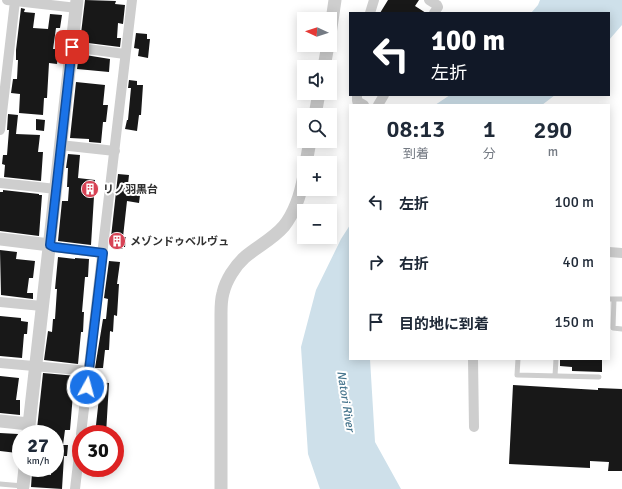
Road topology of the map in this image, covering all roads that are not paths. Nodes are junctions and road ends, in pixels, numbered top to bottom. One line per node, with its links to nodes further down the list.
1 (11, 0): 6 (street); 14 (street)
2 (132, 0): 11 (street)
3 (335, 0): 7 (street)
4 (374, 0): 8 (street)
5 (429, 0): 9 (street)
6 (77, 4): 10 (street)
7 (333, 12)
8 (370, 12)
9 (435, 12)
10 (72, 47): 11 (street); 15 (street)
11 (125, 54): 16 (street)
12 (357, 96): 13 (street)
13 (362, 104)
14 (0, 130)
15 (60, 145): 16 (street); 18 (street)
16 (115, 151): 23 (street)
17 (0, 183): 18 (street)
18 (56, 189): 21 (street)
19 (299, 196): 48 (street)
20 (0, 239): 21 (street)
21 (50, 245): 23 (street); 28 (street)
22 (610, 252): 24 (street)
23 (103, 253): 35 (street)
24 (622, 253)
25 (612, 299): 26 (lane); 29 (lane)
26 (622, 299)
27 (0, 302): 28 (street)
28 (42, 306): 34 (street)
29 (622, 328)
30 (473, 360): 42 (street)
31 (518, 360): 36 (lane)
32 (556, 360): 36 (lane)
33 (0, 363): 34 (street)
34 (36, 366): 35 (street); 40 (street)
35 (89, 372): 41 (street)
36 (555, 376): 37 (lane)
37 (600, 377)
38 (0, 421): 39 (street)
39 (14, 425)
40 (29, 425)
41 (83, 425)
42 (474, 427)
43 (24, 477): 46 (street)
44 (76, 477): 47 (street)
45 (0, 484): 46 (lane)
46 (23, 488)
47 (75, 489)
48 (221, 489)

